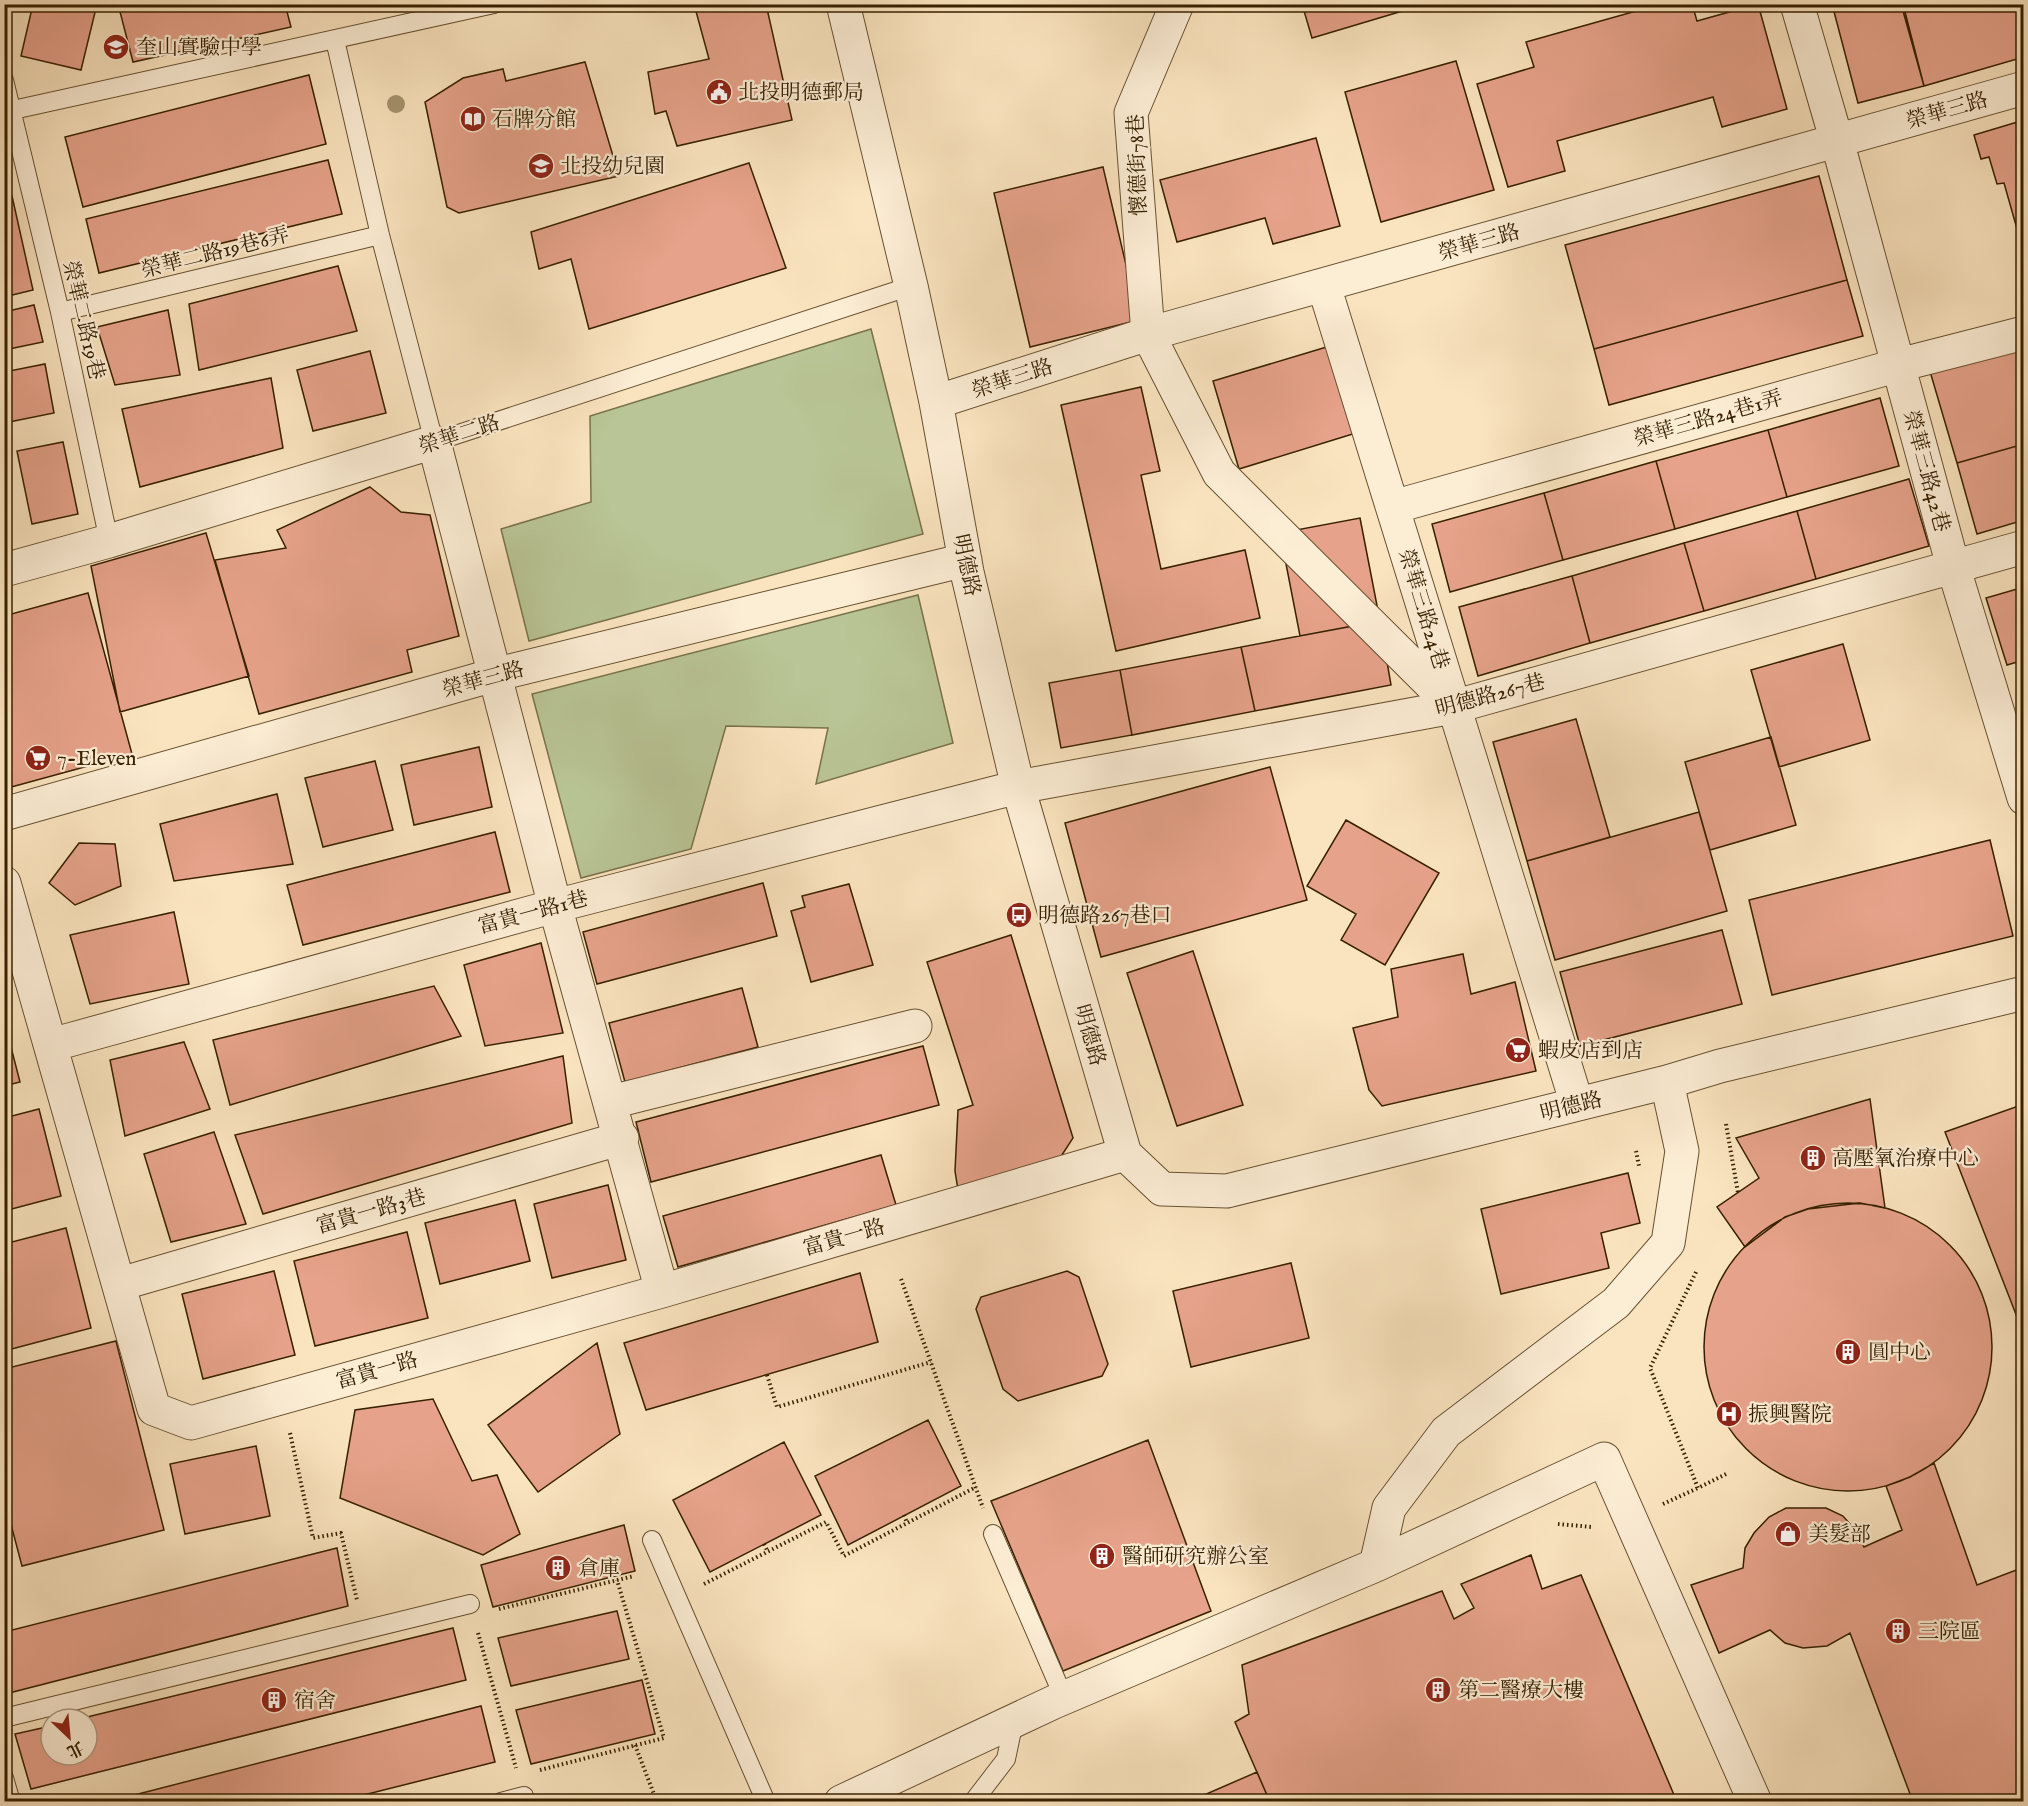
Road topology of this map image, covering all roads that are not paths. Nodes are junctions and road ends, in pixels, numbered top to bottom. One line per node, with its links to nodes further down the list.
1 (494, 4): 5 (lane)
2 (843, 4): 11 (street, 明德路)
3 (1178, 4): 15 (street, 懷德街78巷)
4 (1797, 4): 9 (street, 榮華三路42巷)
5 (335, 40): 8 (lane); 10 (lane)
6 (4, 81): 8 (lane, 榮華二路19巷)
7 (2024, 88): 9 (street, 榮華三路)
8 (13, 110): 13 (lane, 榮華二路19巷)
9 (1837, 141): 12 (street, 榮華三路); 16 (street, 榮華三路42巷)
10 (380, 235): 13 (lane, 榮華二路19巷6弄); 18 (lane)
11 (911, 286): 17 (street, 明德路); 18 (lane, 榮華二路)
12 (1324, 286): 15 (street, 榮華三路); 19 (street, 榮華三路24巷)
13 (60, 312): 20 (lane, 榮華二路19巷)
14 (2024, 333): 16 (street, 榮華三路24巷1弄)
15 (1148, 334): 17 (street, 榮華三路); 26 (street)
16 (1899, 364): 19 (street, 榮華三路24巷1弄); 23 (street, 榮華三路42巷)
17 (936, 402): 22 (street, 明德路)
18 (434, 442): 20 (street, 榮華二路); 25 (street)
19 (1394, 507): 26 (street, 榮華三路24巷)
20 (109, 541): 24 (street, 榮華二路)
21 (2024, 547): 23 (street, 明德路267巷)
22 (965, 560): 25 (street, 榮華三路); 28 (street, 明德路)
23 (1953, 566): 26 (street, 明德路267巷); 27 (street, 榮華三路42巷)
24 (4, 570)
25 (494, 675): 30 (street, 榮華三路); 32 (street)
26 (1453, 707): 28 (street, 明德路267巷); 38 (street, 榮華三路24巷)
27 (2019, 763): 29 (street, 榮華三路42巷)
28 (1018, 787): 32 (street, 富貴一路1巷); 40 (street, 明德路)
29 (2024, 798)
30 (4, 814)
31 (4, 884): 35 (street, 富貴一路)
32 (555, 906): 35 (street, 富貴一路1巷); 37 (street)
33 (2024, 993): 36 (street, 明德路)
34 (915, 1026): 37 (street)
35 (51, 1045): 41 (street, 富貴一路)
36 (1667, 1082): 38 (street, 明德路); 45 (street)
37 (611, 1102): 39 (street)
38 (1577, 1104): 40 (street, 明德路)
39 (622, 1138): 41 (street, 富貴一路3巷); 42 (street)
40 (1125, 1154): 42 (street, 富貴一路)
41 (120, 1284): 42 (street, 富貴一路)
42 (662, 1291)
43 (993, 1534): 47 (lane)
44 (652, 1540): 54 (lane)
45 (1376, 1565): 47 (street); 57 (street)
46 (470, 1604): 48 (lane)
47 (1064, 1698): 49 (street)
48 (4, 1718)
49 (1014, 1721): 55 (street); 56 (lane)
50 (4, 1778): 52 (lane)
51 (524, 1796): 53 (lane)
52 (11, 1802)
53 (501, 1802)
54 (766, 1802)
55 (842, 1802)
56 (973, 1802)
57 (1755, 1802)

